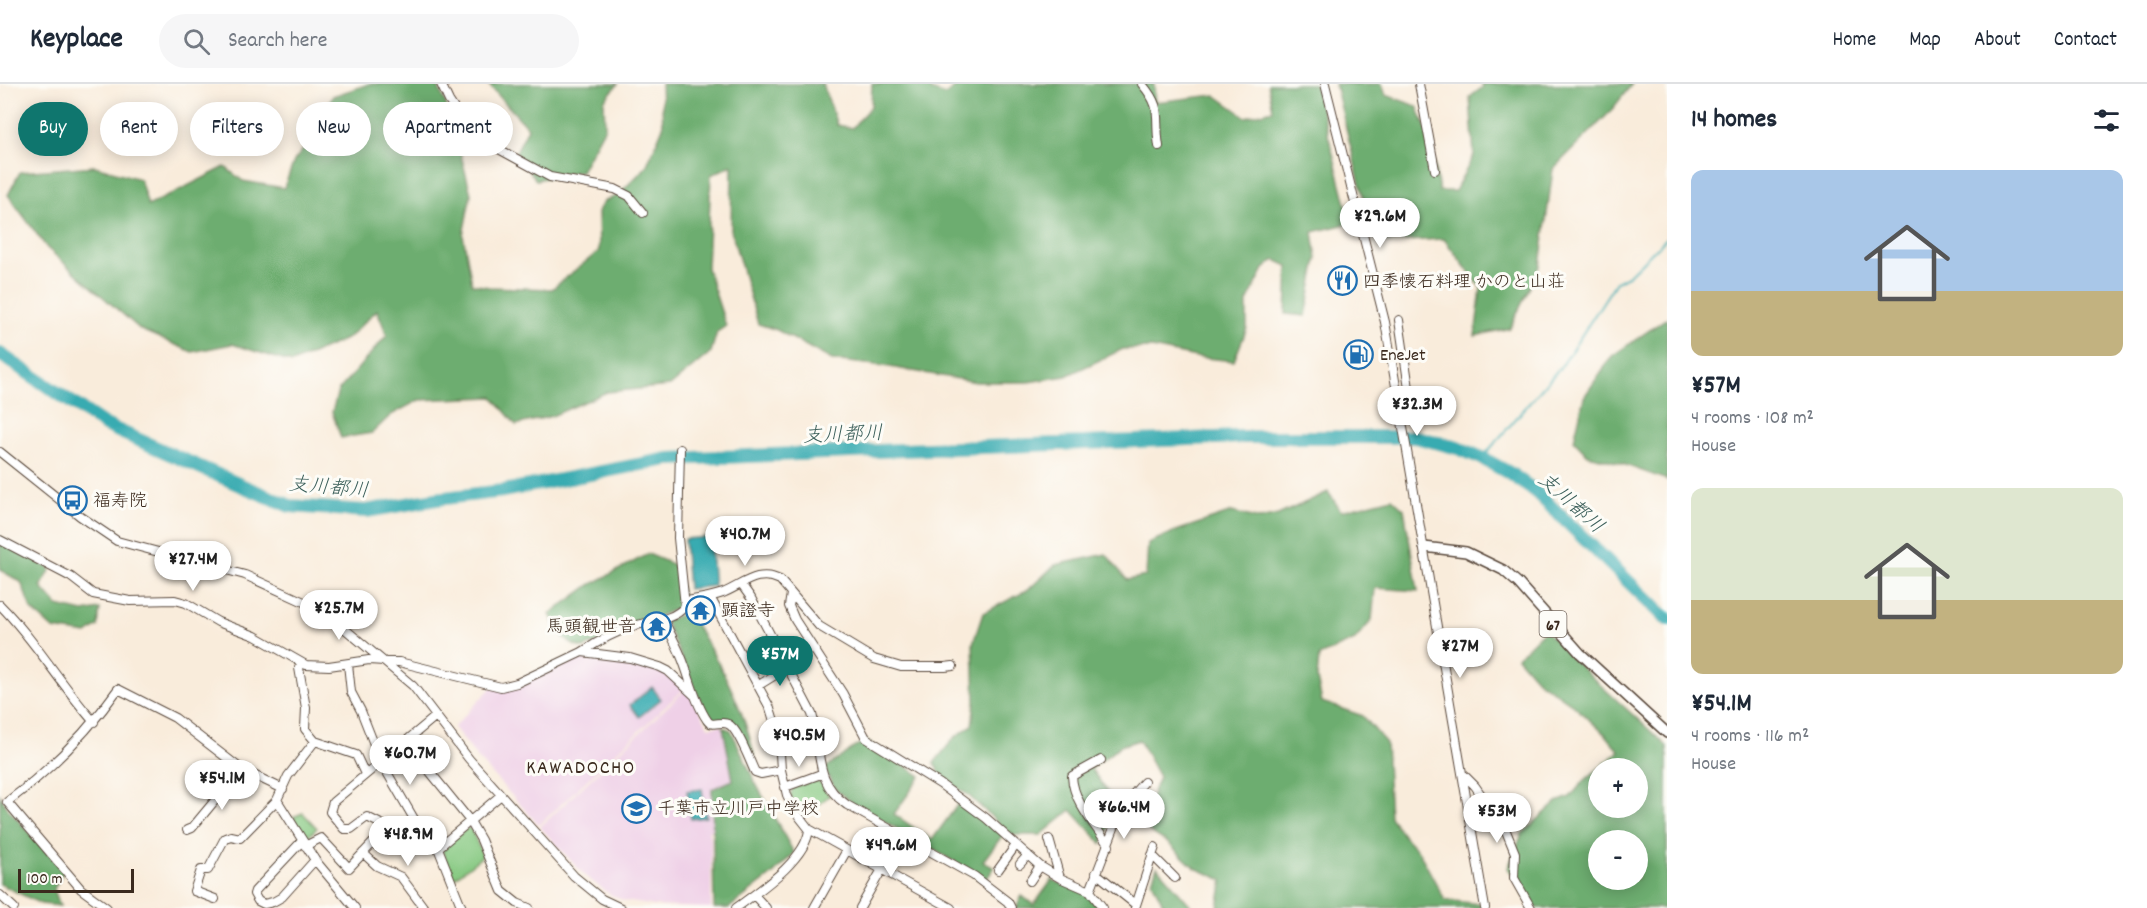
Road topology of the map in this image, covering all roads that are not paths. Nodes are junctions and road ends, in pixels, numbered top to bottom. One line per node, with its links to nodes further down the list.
1 (441, 84): 7 (street)
2 (1142, 84): 5 (street)
3 (1325, 84): 9 (street)
4 (1419, 84): 6 (street)
5 (1159, 146)
6 (1435, 170)
7 (643, 213)
8 (1399, 320): 10 (street)
9 (1386, 327): 10 (street); 11 (street)
10 (1401, 330): 11 (street)
11 (1398, 397): 15 (street)
12 (680, 449): 19 (street)
13 (0, 452): 23 (street)
14 (0, 540): 24 (street)
15 (1424, 547): 32 (main road, 67); 41 (street)
16 (741, 584): 17 (street); 18 (street); 26 (street)
17 (791, 594): 25 (street); 55 (street)
18 (710, 597): 19 (street); 28 (street)
19 (686, 601): 21 (street)
20 (0, 605): 31 (street)
21 (663, 619): 22 (street); 29 (street)
22 (582, 652): 23 (street); 29 (street)
23 (383, 661): 24 (street); 30 (street)
24 (348, 664): 36 (street)
25 (953, 666)
26 (788, 667): 28 (street); 40 (street)
27 (299, 668): 33 (street)
28 (759, 685): 38 (street)
29 (694, 694): 38 (street)
30 (436, 716): 34 (street); 45 (street)
31 (94, 722): 37 (street); 78 (street)
32 (1667, 733)
33 (315, 741): 39 (street); 44 (street)
34 (405, 741): 36 (street); 47 (street)
35 (1101, 760): 56 (street)
36 (381, 762): 39 (street); 51 (street)
37 (241, 769): 44 (street); 50 (street)
38 (781, 770): 43 (street)
39 (364, 774): 48 (street)
40 (821, 774): 43 (street); 52 (street)
41 (1463, 774): 91 (street); 92 (street)
42 (1144, 782): 56 (street)
43 (785, 787): 49 (street)
44 (283, 789): 46 (street)
45 (501, 795): 47 (street); 84 (street)
46 (277, 800): 54 (street); 73 (street)
47 (470, 821): 57 (street); 83 (street)
48 (388, 827): 51 (street); 59 (street)
49 (808, 829): 58 (street); 72 (street)
50 (187, 830)
51 (421, 831): 57 (street)
52 (901, 836): 64 (street); 89 (street)
53 (1049, 840): 67 (street)
54 (304, 843): 59 (street); 61 (street); 74 (street)
55 (1016, 845): 60 (street); 65 (street)
56 (1108, 846): 66 (street)
57 (438, 848): 82 (street)
58 (847, 850): 64 (street); 87 (street)
59 (363, 853): 81 (street)
60 (1028, 855): 62 (street); 63 (street)
61 (315, 860): 74 (street); 80 (street)
62 (1020, 864)
63 (1040, 867): 67 (street); 69 (street)
64 (882, 870): 76 (street); 88 (street)
65 (998, 870)
66 (1096, 873): 70 (street); 75 (street)
67 (1060, 878): 70 (street)
68 (1175, 878): 75 (street)
69 (1030, 881)
70 (1090, 891): 90 (street)
71 (0, 895): 77 (street)
72 (754, 895): 85 (street); 86 (street)
73 (215, 899)
74 (278, 900): 79 (street)
75 (1136, 906)
76 (864, 907)
77 (14, 908)
78 (107, 908)
79 (283, 908)
80 (355, 908)
81 (424, 908)
82 (462, 908)
83 (529, 908)
84 (621, 908)
85 (736, 908)
86 (766, 908)
87 (814, 908)
88 (951, 908)
89 (1011, 908)
90 (1103, 908)
91 (1485, 908)
92 (1531, 908)

